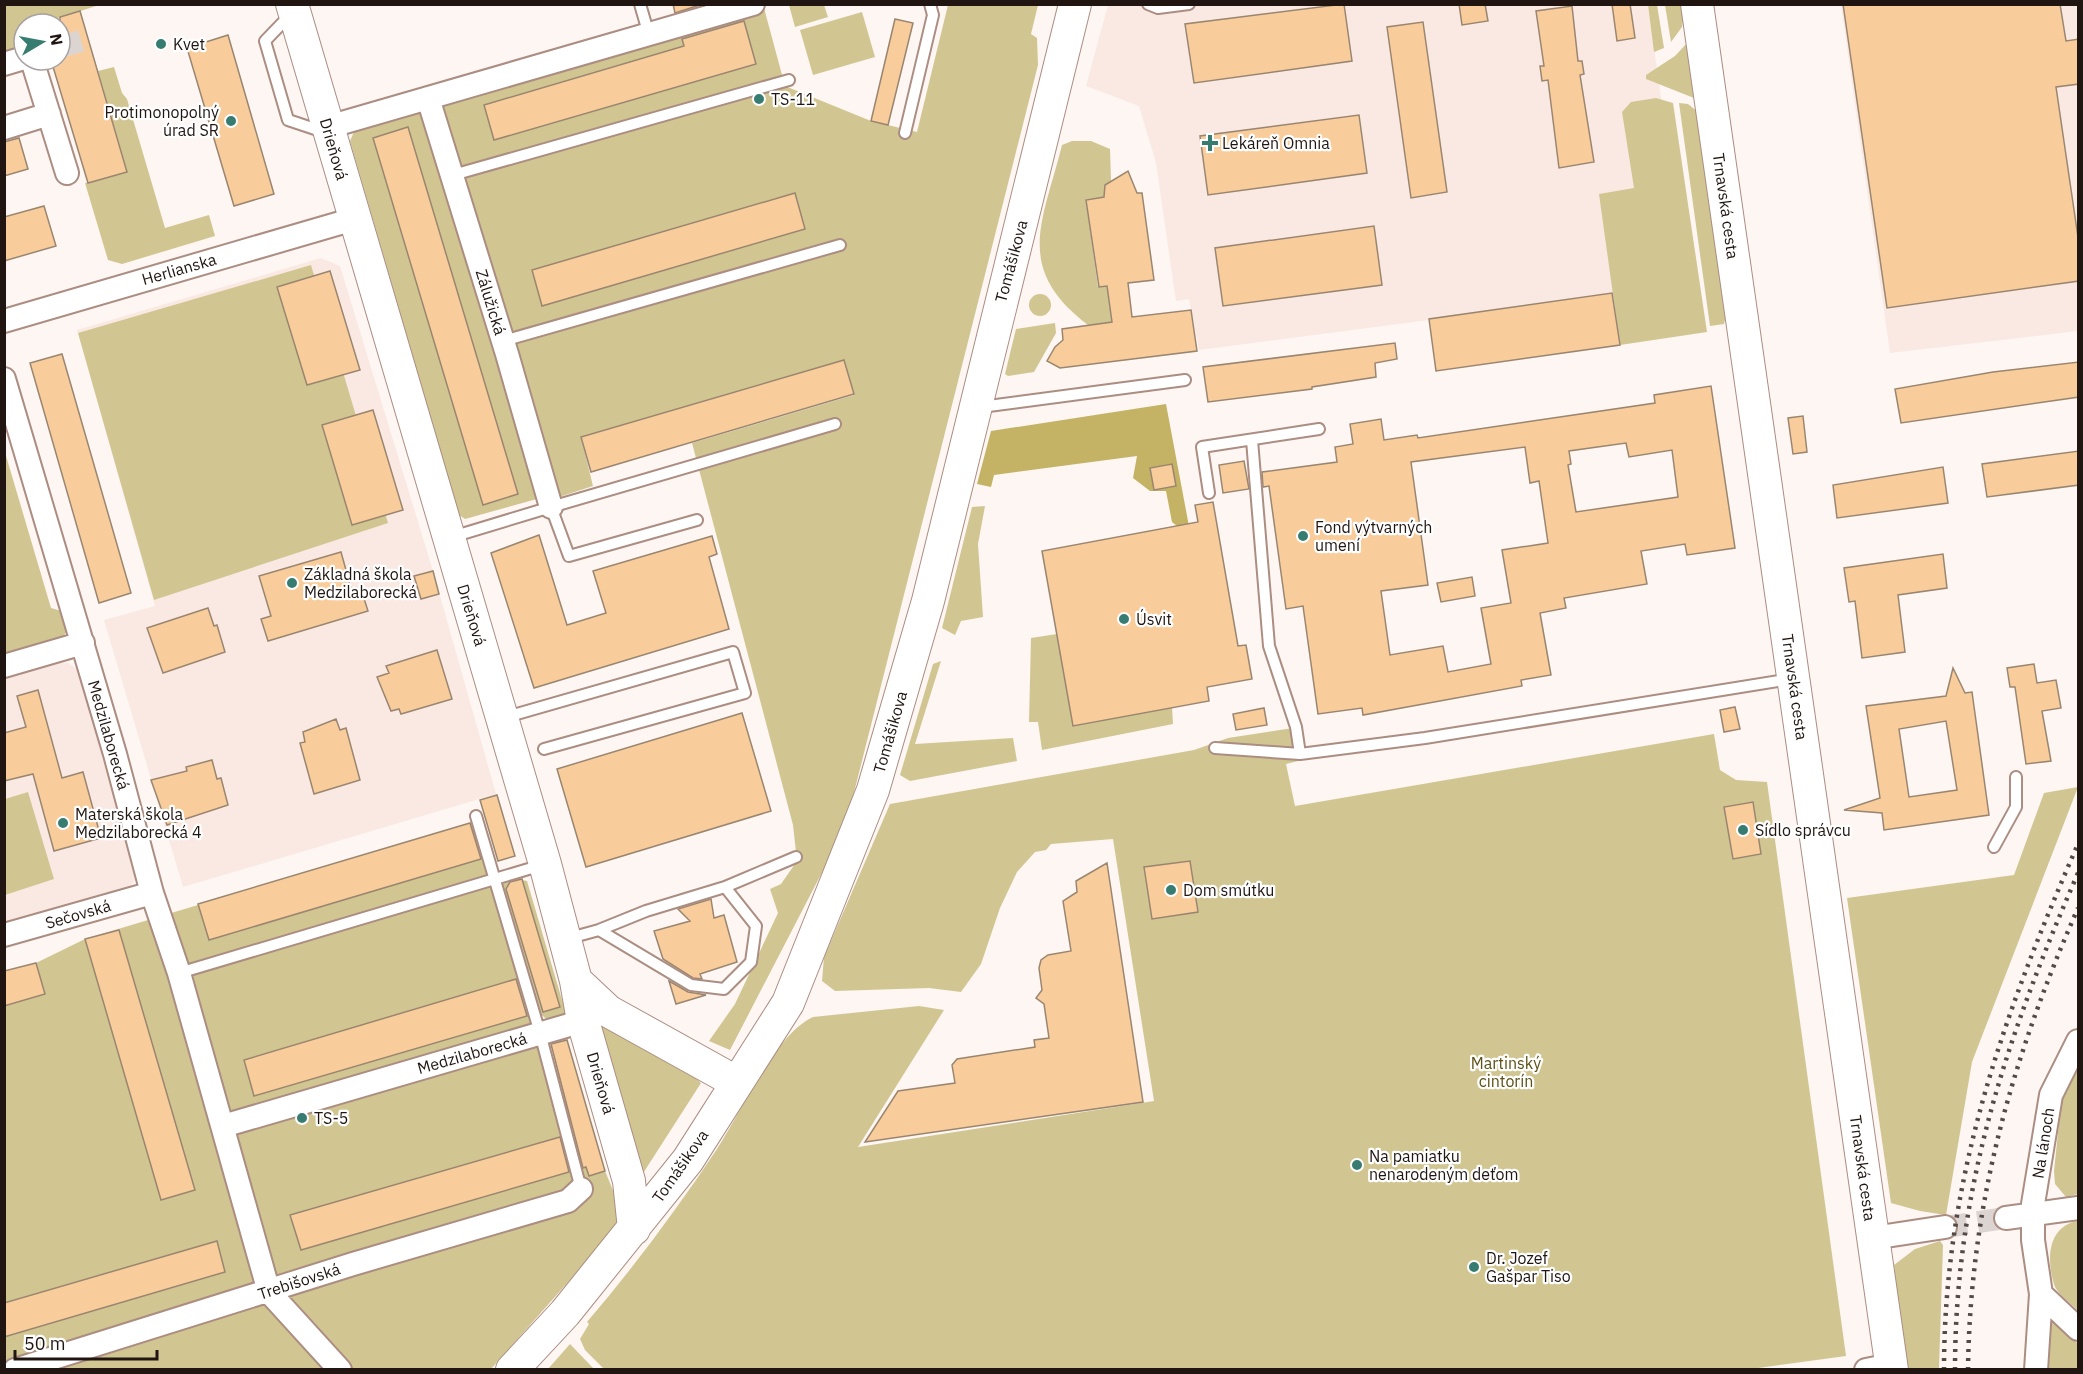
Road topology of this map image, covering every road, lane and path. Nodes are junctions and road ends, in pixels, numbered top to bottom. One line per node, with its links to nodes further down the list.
1 (640, 4): 9 (lane)
2 (753, 4): 9 (street)
3 (930, 4): 16 (lane)
4 (1148, 4): 5 (lane)
5 (1189, 4)
6 (1697, 4): 35 (main road, Trnavská cesta)
7 (1077, 5): 25 (main road, Tomášikova)
8 (293, 8): 15 (main road, Drieňová)
9 (649, 36): 12 (street)
10 (36, 72): 13 (street)
11 (789, 80): 18 (lane)
12 (428, 98): 15 (street); 18 (street, Zálužická)
13 (49, 114): 14 (street); 17 (street)
14 (4, 128)
15 (329, 130): 19 (main road, Drieňová)
16 (905, 133)
17 (67, 173)
18 (453, 175): 22 (street, Zálužická)
19 (354, 219): 21 (street, Herlianska); 32 (main road, Drieňová)
20 (840, 245): 22 (lane)
21 (4, 321)
22 (503, 341): 30 (street, Zálužická)
23 (4, 379): 33 (street, Medzilaborecká)
24 (1185, 380): 25 (lane)
25 (974, 408): 56 (main road, Tomášikova)
26 (836, 424): 30 (lane)
27 (1319, 429): 28 (lane)
28 (1252, 440): 29 (lane); 39 (lane)
29 (1209, 493)
30 (551, 507): 31 (lane); 32 (lane)
31 (697, 520)
32 (449, 538): 36 (main road, Drieňová)
33 (83, 643): 34 (street); 47 (street, Medzilaborecká)
34 (4, 666)
35 (1794, 678): 39 (lane); 64 (main road, Trnavská cesta)
36 (503, 718): 38 (lane); 44 (main road, Drieňová)
37 (1215, 748): 39 (lane)
38 (544, 749)
39 (1300, 753)
40 (2016, 777): 42 (lane)
41 (476, 816): 45 (lane)
42 (1994, 847)
43 (796, 857): 46 (lane)
44 (545, 864): 45 (lane); 50 (main road, Drieňová)
45 (494, 878): 51 (lane); 54 (lane)
46 (725, 887): 48 (lane); 48 (lane)
47 (152, 893): 49 (street, Sečovská); 51 (street, Medzilaborecká)
48 (599, 930): 50 (lane)
49 (4, 935)
50 (566, 939): 52 (main road, Drieňová)
51 (179, 973): 57 (street, Medzilaborecká)
52 (576, 981): 53 (main road, Drieňová); 56 (main road)
53 (583, 1021): 54 (street, Medzilaborecká); 63 (main road, Drieňová)
54 (540, 1033): 57 (street, Medzilaborecká); 58 (lane)
55 (2078, 1044): 60 (street, Na lánoch)
56 (736, 1082): 63 (main road, Tomášikova)
57 (223, 1126): 65 (street, Medzilaborecká)
58 (581, 1189): 65 (street, Trebišovská)
59 (2079, 1208): 60 (street)
60 (2033, 1214): 61 (street); 66 (street, Na lánoch)
61 (2006, 1218)
62 (1945, 1227): 64 (street)
63 (634, 1229): 71 (main road, Tomášikova)
64 (1873, 1238): 68 (main road, Trnavská cesta)
65 (269, 1292): 69 (street, Trebišovská); 70 (street, Medzilaborecká)
66 (2041, 1294): 67 (street); 72 (street, Na lánoch)
67 (2079, 1329)
68 (1883, 1368)
69 (15, 1370)
70 (340, 1370)
71 (512, 1370)
72 (2036, 1370)

